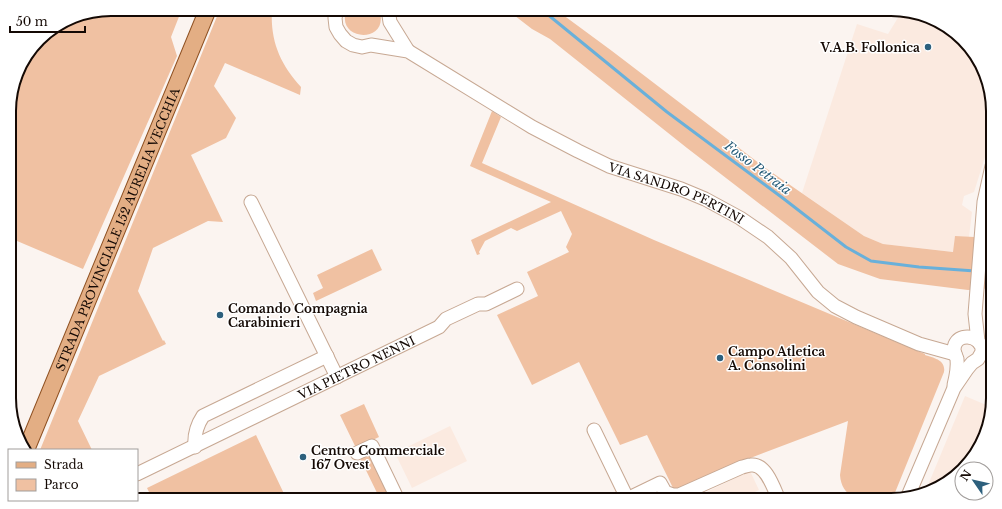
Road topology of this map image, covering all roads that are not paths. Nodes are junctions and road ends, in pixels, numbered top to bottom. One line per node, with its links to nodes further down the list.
1 (205, 16): 19 (main road, STRADA PROVINCIALE 152 AURELIA VECCHIA)
2 (335, 16): 4 (street, VIA SANDRO PERTINI)
3 (389, 16): 4 (street, VIA SANDRO PERTINI)
4 (408, 51): 11 (street, VIA SANDRO PERTINI)
5 (986, 193): 8 (street)
6 (251, 202): 13 (street)
7 (517, 289): 16 (street, VIA PIETRO NENNI)
8 (975, 314): 9 (street); 10 (street)
9 (962, 338): 10 (street); 11 (street); 14 (street)
10 (980, 344): 12 (street); 15 (street)
11 (930, 347): 14 (street, VIA SANDRO PERTINI)
12 (986, 350)
13 (327, 356): 16 (street); 20 (street, VIA PIETRO NENNI)
14 (956, 356): 15 (street); 17 (street)
15 (972, 363): 17 (street)
16 (337, 377): 20 (street, VIA PIETRO NENNI)
17 (954, 388): 23 (street)
18 (594, 430): 25 (street)
19 (28, 444)
20 (195, 447): 22 (street, VIA PIETRO NENNI)
21 (356, 453): 24 (street)
22 (138, 474)
23 (910, 491)
24 (395, 493)
25 (624, 493)
26 (639, 493): 27 (street)
27 (668, 493)
28 (684, 493): 29 (street)
29 (776, 493)

